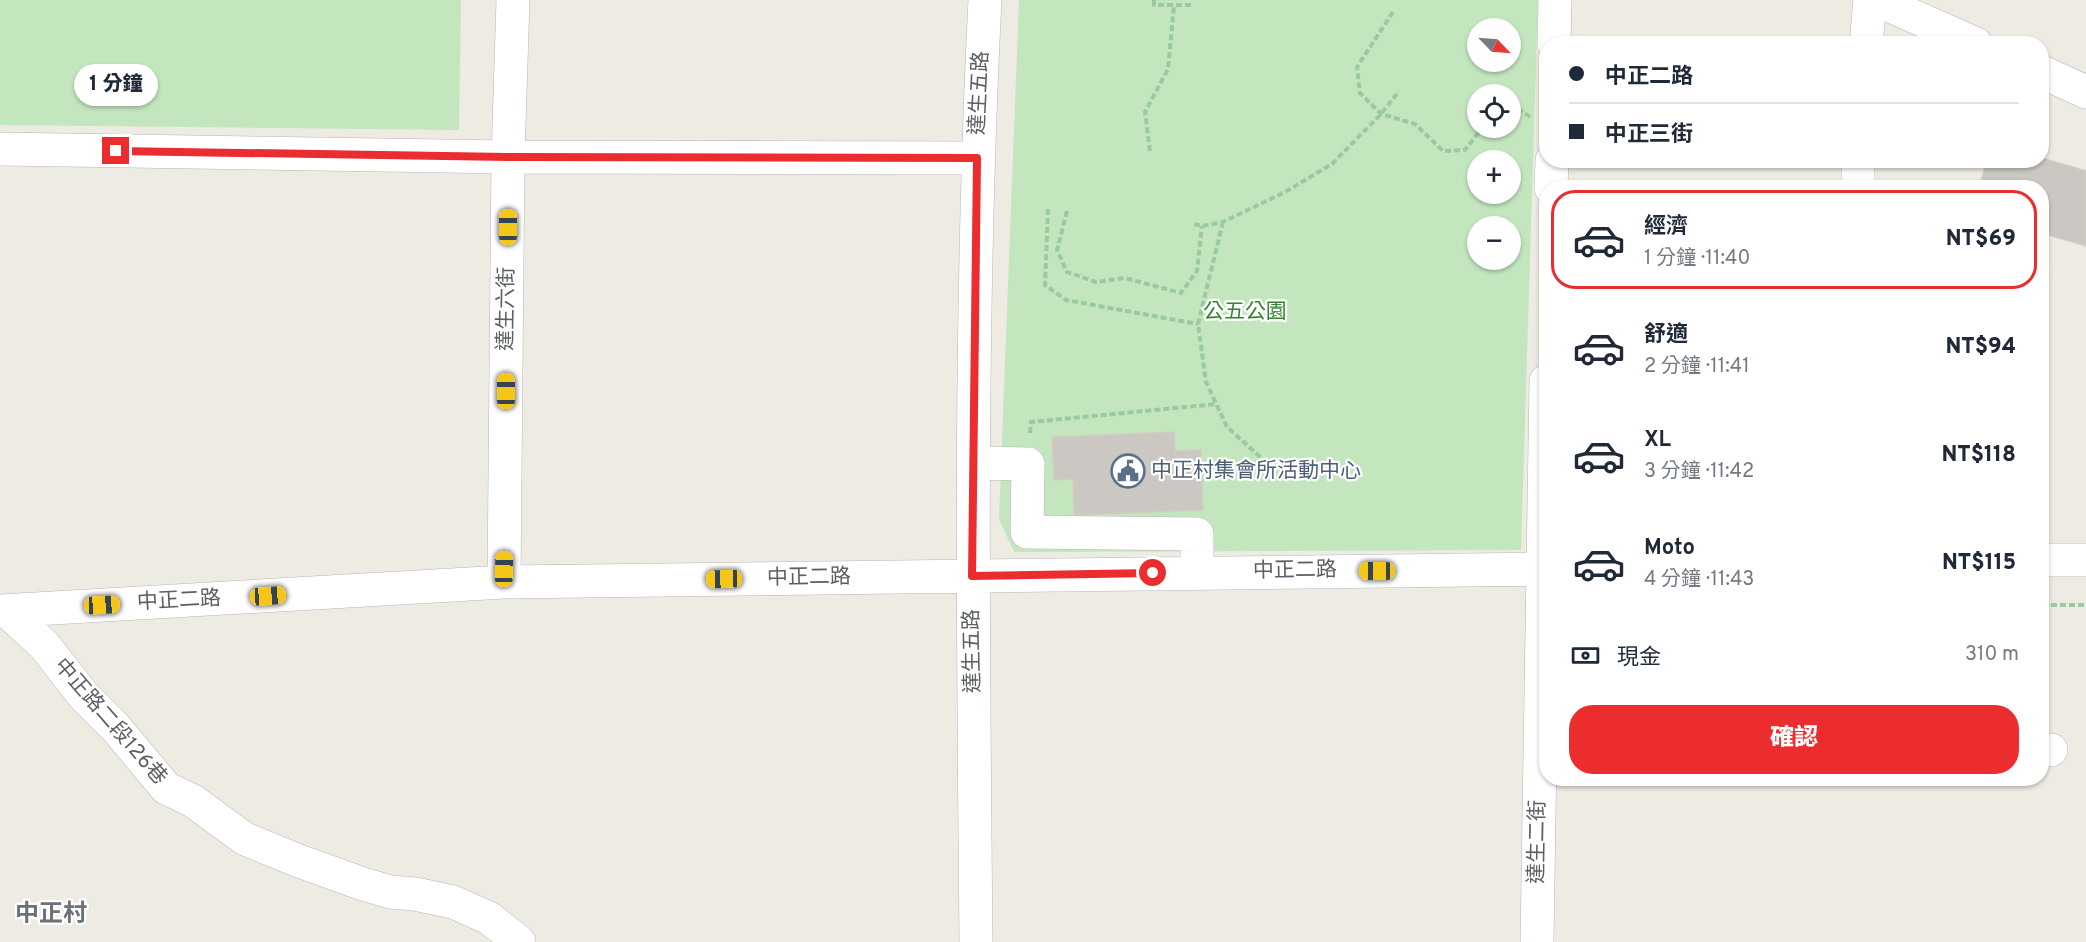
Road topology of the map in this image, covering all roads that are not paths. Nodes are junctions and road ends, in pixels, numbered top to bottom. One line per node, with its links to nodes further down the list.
1 (513, 0): 12 (street, 達生六街)
2 (985, 0): 13 (street, 達生五路)
3 (1555, 0): 6 (street)
4 (1870, 0): 7 (street)
5 (1877, 0): 8 (street)
6 (1554, 36)
7 (1867, 36)
8 (1958, 36)
9 (2049, 75): 10 (street)
10 (2086, 92)
11 (0, 149): 12 (street)
12 (508, 157): 13 (street); 20 (street, 達生六街)
13 (977, 158): 14 (street, 達生五路)
14 (973, 463): 18 (street); 19 (street, 達生五路)
15 (2049, 560): 16 (street)
16 (2086, 560)
17 (1539, 569): 18 (street, 中正二路)
18 (1197, 573): 19 (street, 中正二路)
19 (972, 576): 20 (street, 中正二路); 24 (street, 達生五路)
20 (504, 582): 21 (street, 中正二路)
21 (4, 611): 23 (street, 中正路二段126巷)
22 (1539, 786): 25 (street, 達生二街)
23 (519, 942)
24 (976, 942)
25 (1536, 942)

